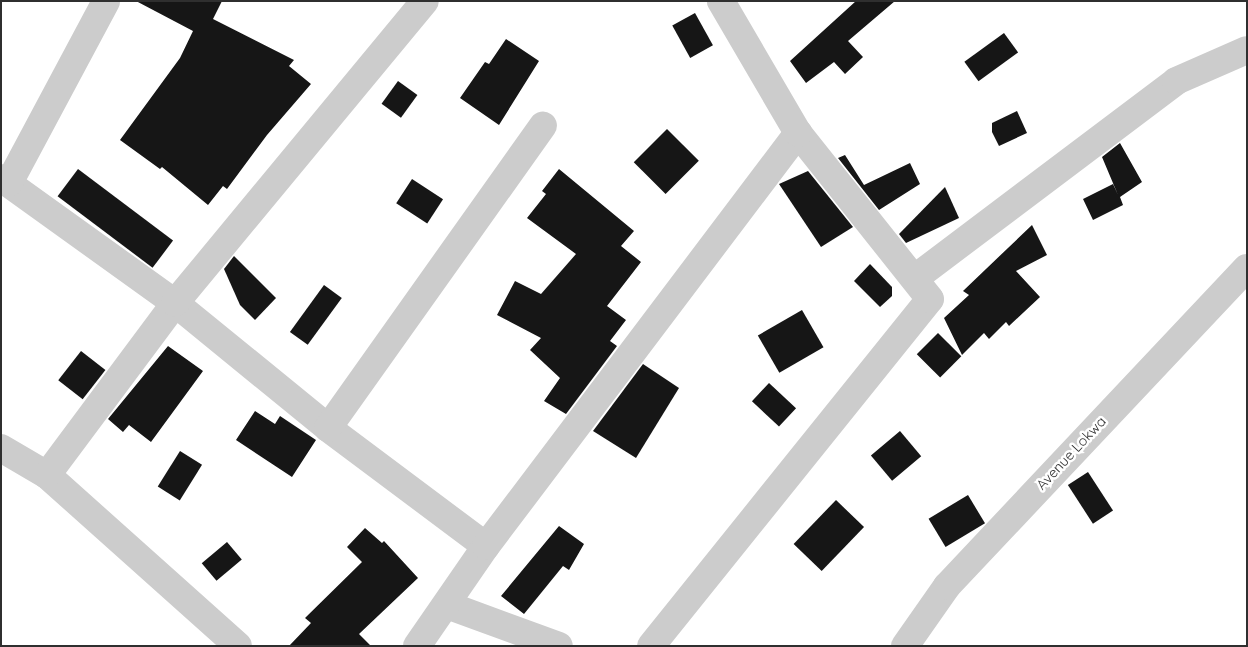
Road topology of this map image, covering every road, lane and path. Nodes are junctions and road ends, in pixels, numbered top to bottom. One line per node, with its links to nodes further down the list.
1 (106, 1): 7 (street)
2 (425, 1): 10 (street)
3 (721, 1): 6 (street)
4 (1247, 50): 9 (street)
5 (544, 126): 11 (street)
6 (798, 133): 9 (street); 14 (street)
7 (5, 180): 10 (street)
8 (1247, 268): 20 (street, Avenue Lokwa)
9 (914, 278): 19 (street)
10 (175, 303): 11 (street); 13 (street)
11 (328, 428): 14 (street)
12 (1, 448): 13 (street)
13 (47, 475): 16 (street)
14 (486, 546): 15 (street)
15 (447, 605): 17 (street); 18 (street)
16 (238, 646)
17 (416, 646)
18 (559, 646)
19 (651, 646)
20 (905, 646)

